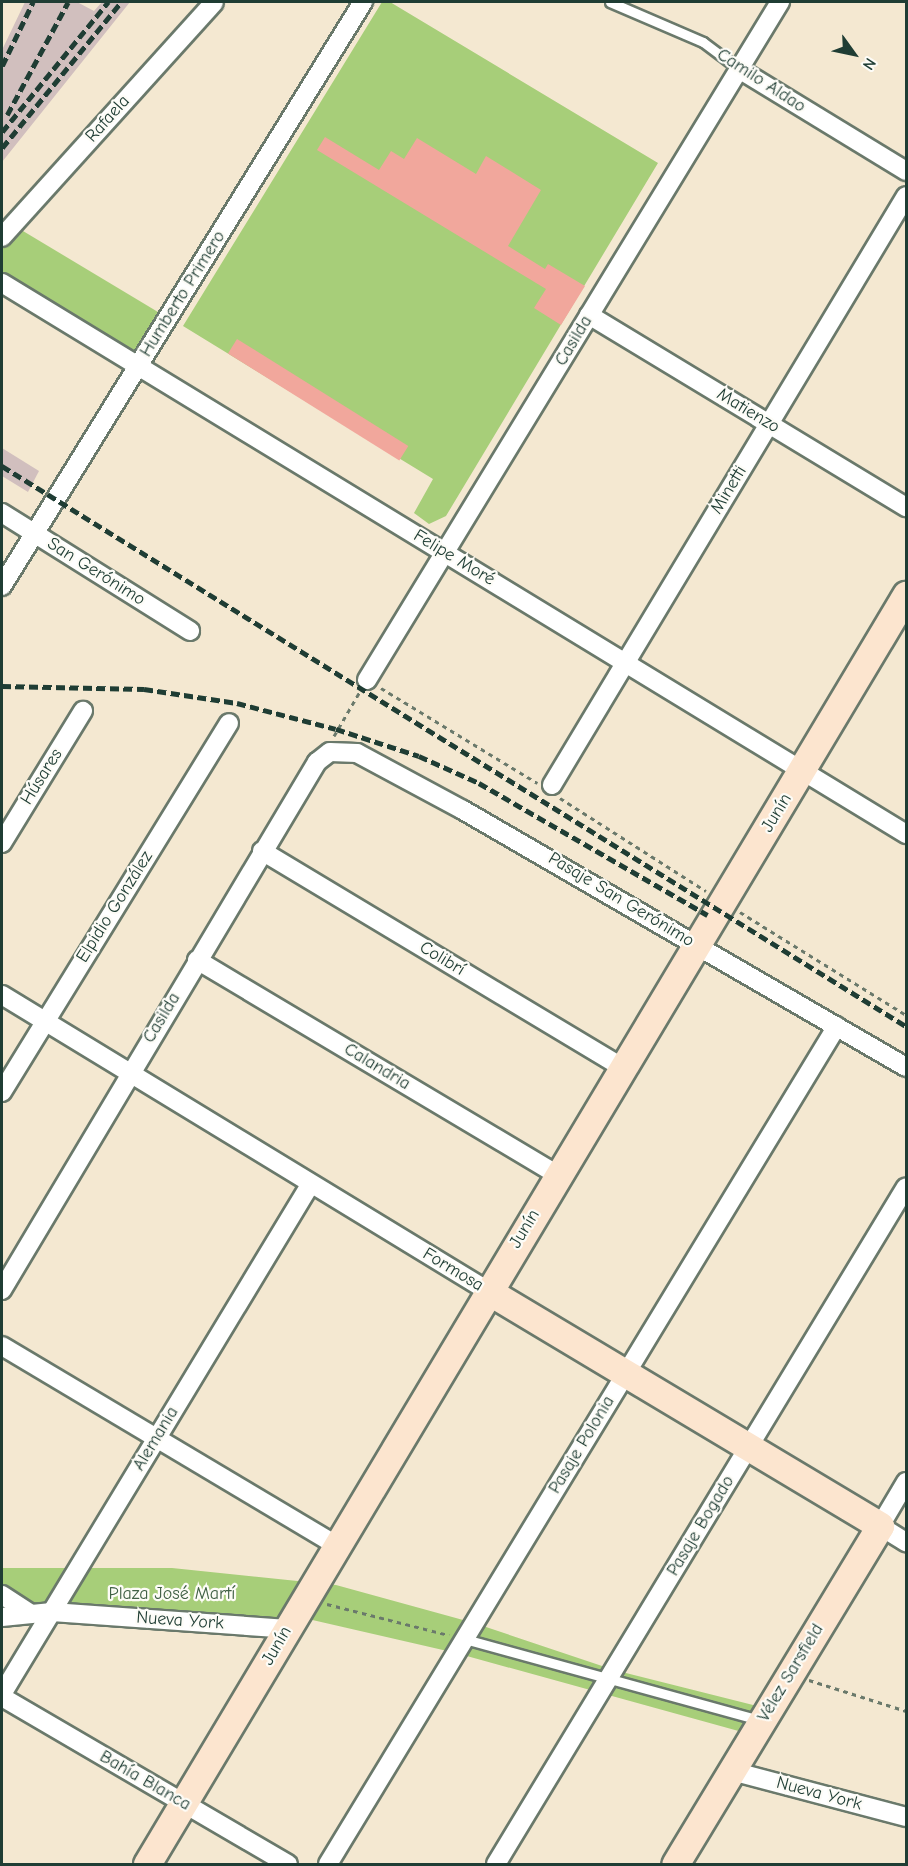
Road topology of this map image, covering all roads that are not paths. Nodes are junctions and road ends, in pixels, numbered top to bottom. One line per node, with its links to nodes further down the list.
1 (214, 2): 8 (street, Rafaela)
2 (363, 2): 11 (street, Humberto Primero)
3 (610, 2): 5 (lane, Camilo Aldao)
4 (780, 2): 5 (street, Casilda)
5 (738, 69): 6 (street, Camilo Aldao); 10 (street, Casilda)
6 (906, 171)
7 (906, 196): 12 (street, Minetti)
8 (2, 237)
9 (2, 283): 11 (street, Felipe Moré)
10 (589, 315): 12 (street, Matienzo); 16 (street, Casilda)
11 (139, 366): 15 (street, Humberto Primero); 16 (street, Felipe Moré)
12 (769, 424): 13 (street, Matienzo); 20 (street, Minetti)
13 (906, 507)
14 (2, 513): 15 (street, San Gerónimo)
15 (34, 533): 17 (street, Humberto Primero); 19 (street, San Gerónimo)
16 (445, 553): 20 (street, Felipe Moré); 21 (street, Casilda)
17 (2, 586)
18 (906, 595): 25 (main road, Junín)
19 (190, 631)
20 (625, 663): 25 (street, Felipe Moré); 26 (street, Minetti)
21 (367, 680)
22 (83, 711): 28 (street, Húsares)
23 (229, 723): 33 (street, Elpidio González)
24 (330, 752): 29 (street, Casilda); 30 (street, Pasaje San Gerónimo)
25 (802, 770): 27 (street, Felipe Moré); 30 (main road, Junín)
26 (549, 788)
27 (906, 834)
28 (2, 843)
29 (262, 851): 31 (street, Casilda); 36 (street, Colibrí)
30 (696, 944): 34 (street, Pasaje San Gerónimo); 36 (main road, Junín)
31 (197, 960): 37 (street, Casilda); 39 (street, Calandria)
32 (2, 995): 33 (street, Formosa)
33 (44, 1022): 37 (street, Formosa); 38 (street, Elpidio González)
34 (837, 1026): 35 (street, Pasaje San Gerónimo); 45 (street, Pasaje Polonia)
35 (906, 1066)
36 (622, 1067): 39 (main road, Junín)
37 (130, 1071): 40 (street, Formosa); 42 (street, Casilda)
38 (2, 1092)
39 (558, 1175): 43 (main road, Junín)
40 (310, 1185): 43 (street, Formosa); 46 (street, Alemania)
41 (906, 1187): 47 (street, Pasaje Bogado)
42 (2, 1290)
43 (488, 1292): 45 (main road, Formosa); 51 (main road, Junín)
44 (2, 1346): 46 (street)
45 (626, 1374): 47 (main road, Formosa); 57 (street, Pasaje Polonia)
46 (156, 1438): 51 (street); 53 (street, Alemania)
47 (749, 1448): 49 (main road, Formosa); 58 (street, Pasaje Bogado)
48 (906, 1482): 49 (street, Vélez Sarsfield)
49 (880, 1526): 50 (street, Formosa); 60 (main road, Vélez Sarsfield)
50 (906, 1542)
51 (336, 1545): 56 (main road, Junín)
52 (2, 1595): 54 (street)
53 (51, 1612): 54 (street, Nueva York); 56 (street, Nueva York); 59 (street, Alemania)
54 (30, 1613): 55 (street, Nueva York)
55 (2, 1617)
56 (287, 1629): 62 (main road, Junín)
57 (465, 1639): 58 (lane); 66 (street, Pasaje Polonia)
58 (608, 1680): 60 (lane); 67 (street, Pasaje Bogado)
59 (2, 1695): 62 (street, Bahía Blanca)
60 (762, 1721): 61 (main road, Vélez Sarsfield)
61 (732, 1771): 63 (street, Nueva York); 68 (main road, Vélez Sarsfield)
62 (184, 1804): 64 (main road, Junín); 65 (street, Bahía Blanca)
63 (906, 1817)
64 (147, 1864)
65 (288, 1864)
66 (327, 1864)
67 (496, 1864)
68 (679, 1864)

